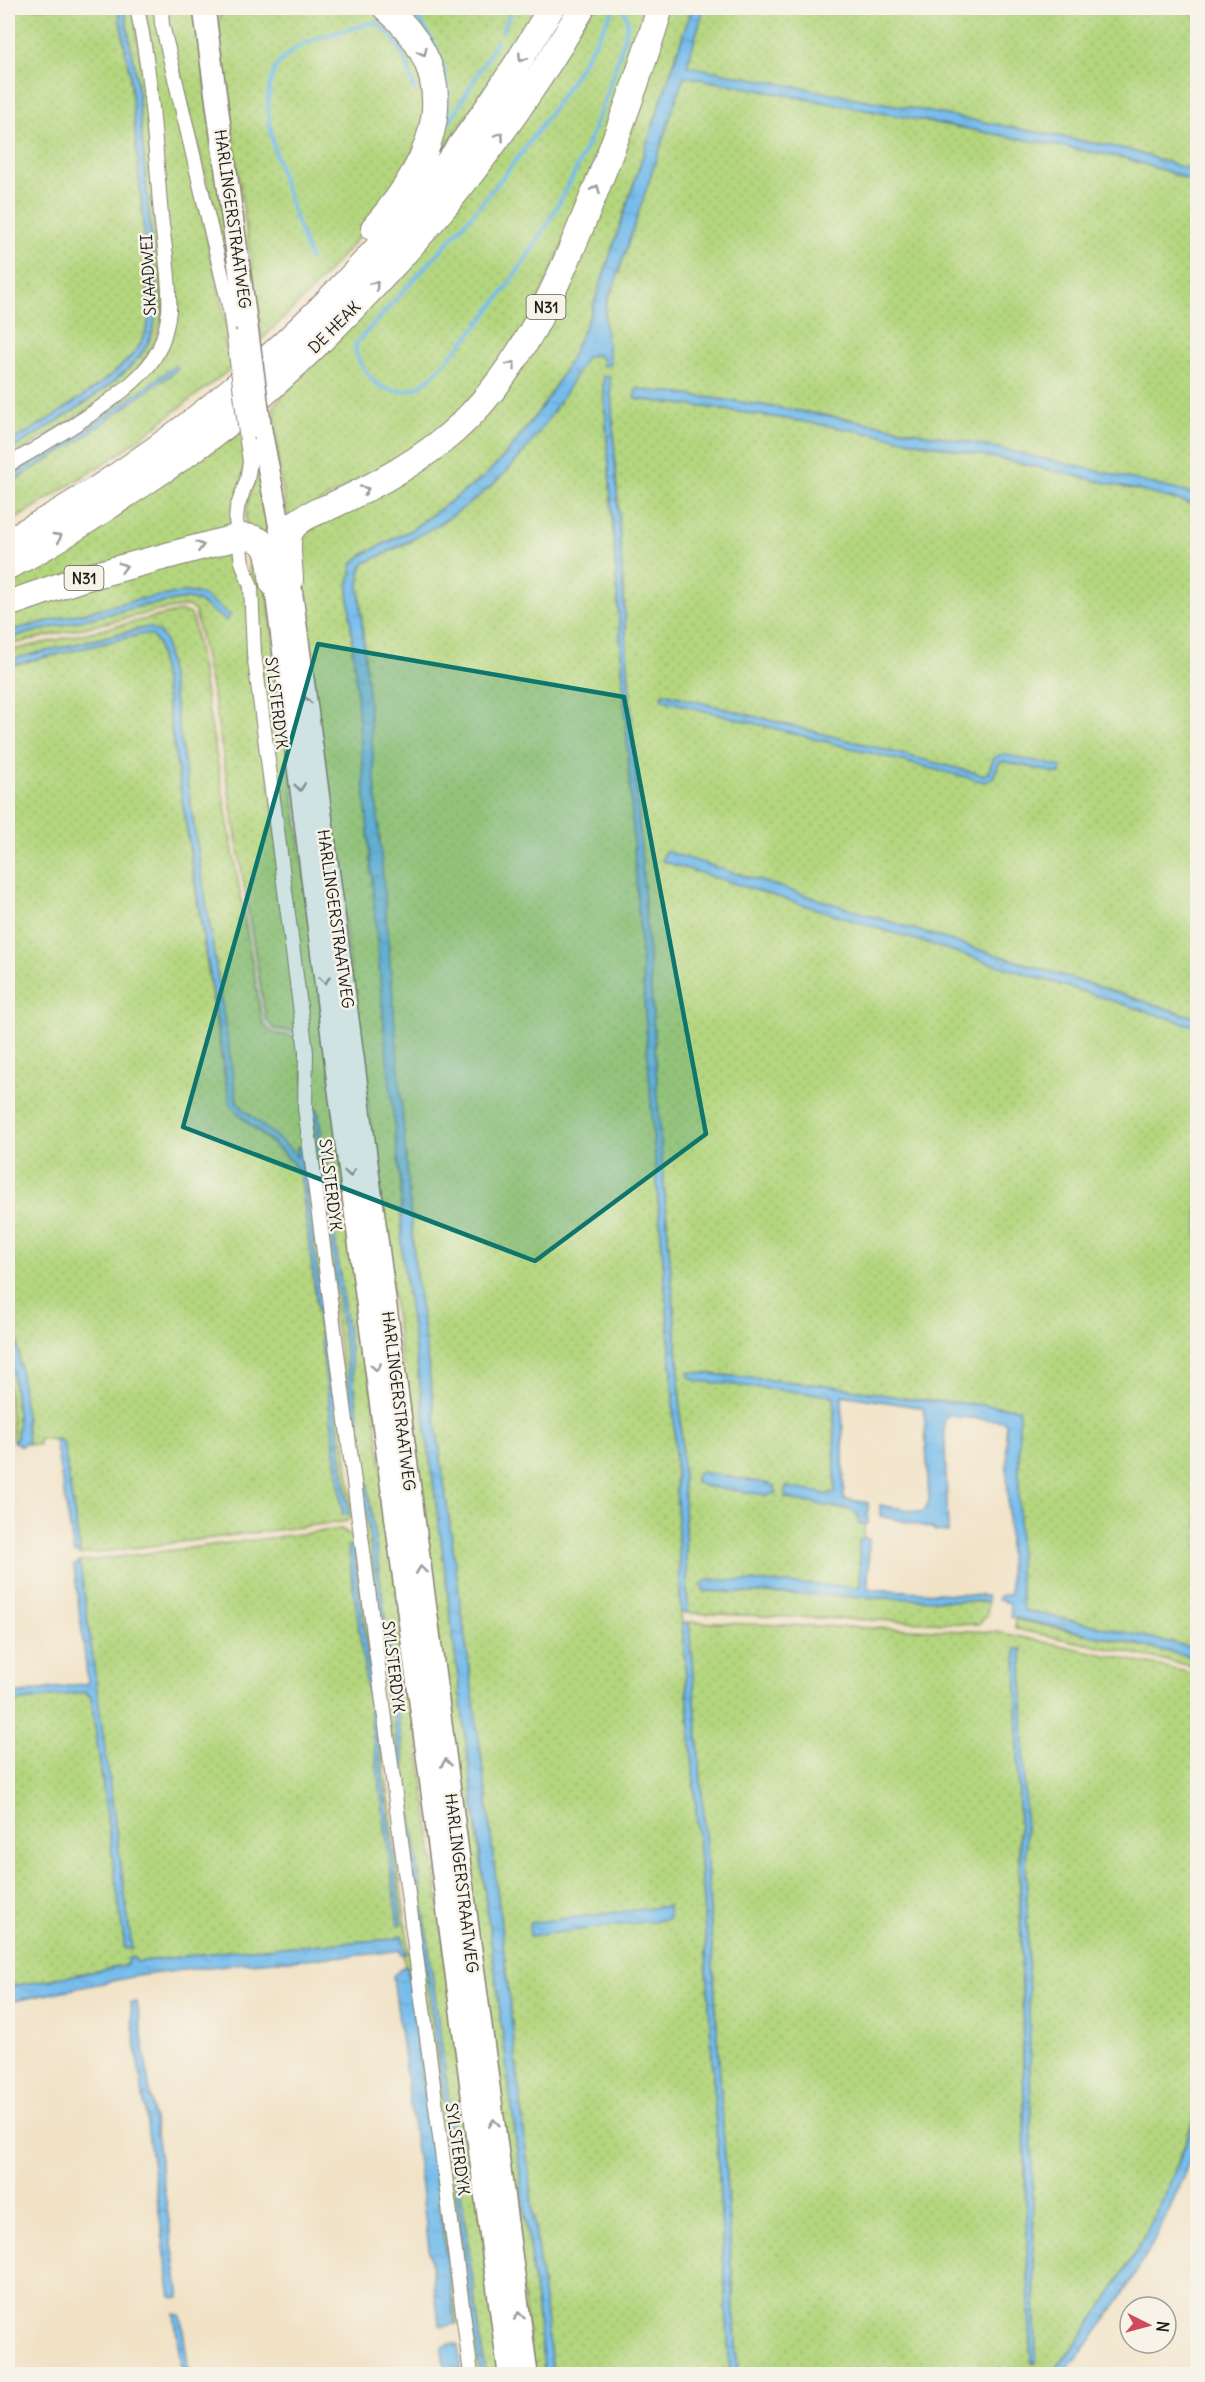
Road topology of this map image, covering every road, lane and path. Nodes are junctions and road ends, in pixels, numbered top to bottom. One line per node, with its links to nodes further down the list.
1 (137, 8): 10 (street, SKAADWEI)
2 (161, 8): 8 (street)
3 (204, 8): 8 (main road, HARLINGERSTRAATWEG)
4 (386, 8): 12 (highway, one-way to 12)
5 (551, 8): 12 (highway, DE HEAK, one-way to 12)
6 (582, 8): 13 (highway, DE HEAK, one-way to 6)
7 (660, 8): 14 (highway, N31, one-way to 7)
8 (241, 333): 9 (main road, HARLINGERSTRAATWEG, bridge)
9 (254, 435): 11 (street, SYLSTERDYK); 14 (main road, HARLINGERSTRAATWEG)
10 (8, 465)
11 (238, 537): 14 (highway); 15 (highway, N31, one-way to 11); 16 (street, SYLSTERDYK)
12 (12, 539)
13 (8, 566)
14 (282, 582): 17 (main road, HARLINGERSTRAATWEG, one-way to 17); 18 (main road, HARLINGERSTRAATWEG, one-way to 14)
15 (8, 604)
16 (471, 2374)
17 (509, 2374)
18 (526, 2374)

